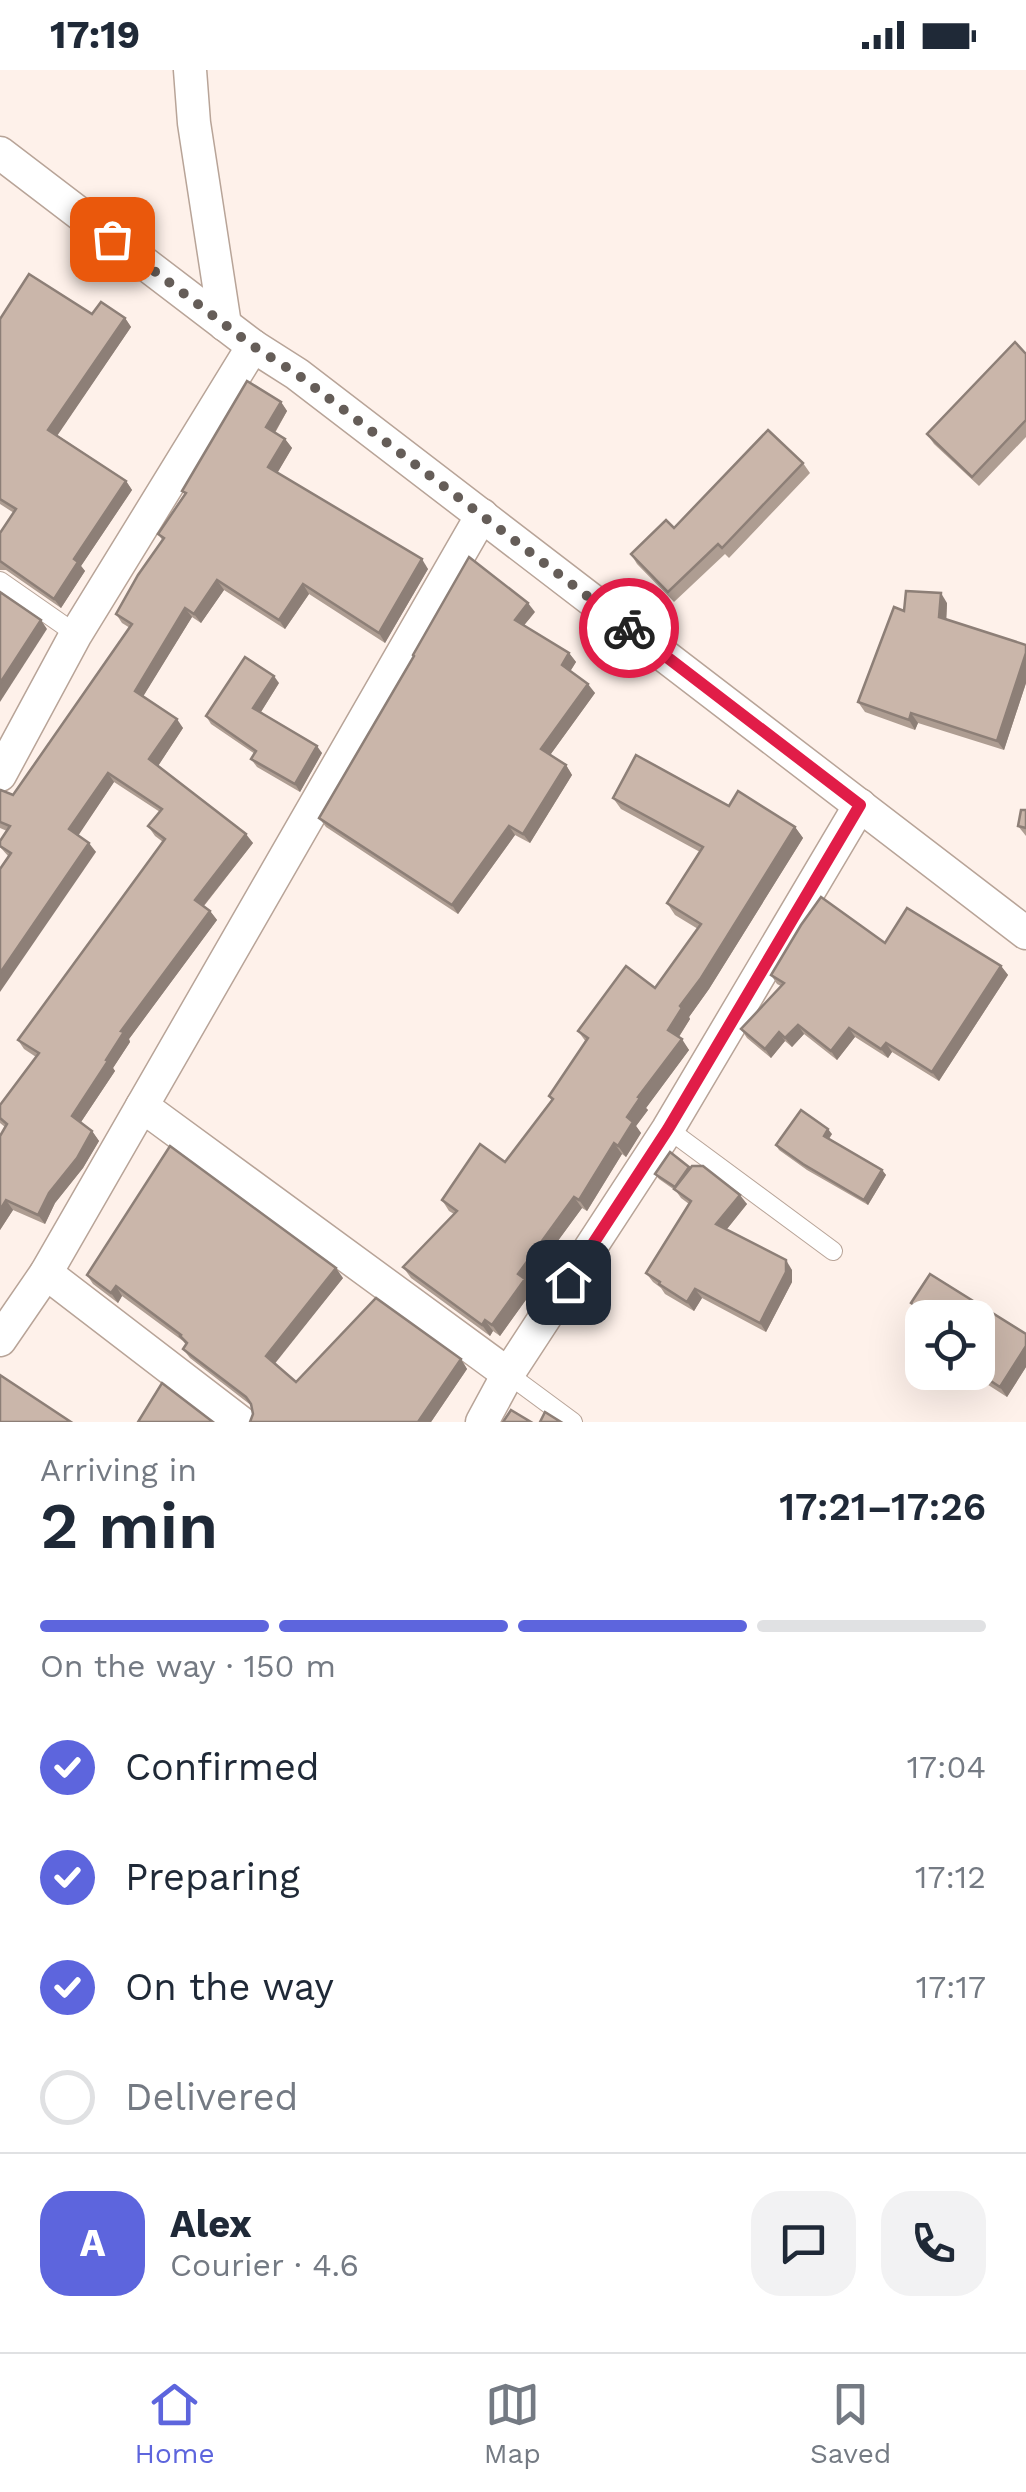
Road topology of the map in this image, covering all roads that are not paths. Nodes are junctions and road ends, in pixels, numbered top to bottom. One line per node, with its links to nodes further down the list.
1 (190, 70): 3 (street)
2 (0, 153): 3 (street)
3 (224, 325): 4 (street)
4 (253, 346): 5 (street); 7 (street)
5 (482, 516): 9 (street); 11 (street)
6 (0, 581): 7 (lane)
7 (76, 634): 8 (street)
8 (0, 775)
9 (860, 805): 10 (street); 12 (street)
10 (1026, 933)
11 (142, 1106): 14 (street); 16 (street)
12 (668, 1129): 13 (lane); 16 (street)
13 (833, 1252)
14 (46, 1273): 15 (street); 17 (street)
15 (0, 1340)
16 (508, 1374): 18 (street); 19 (lane)
17 (240, 1422)
18 (482, 1422)
19 (573, 1422)

